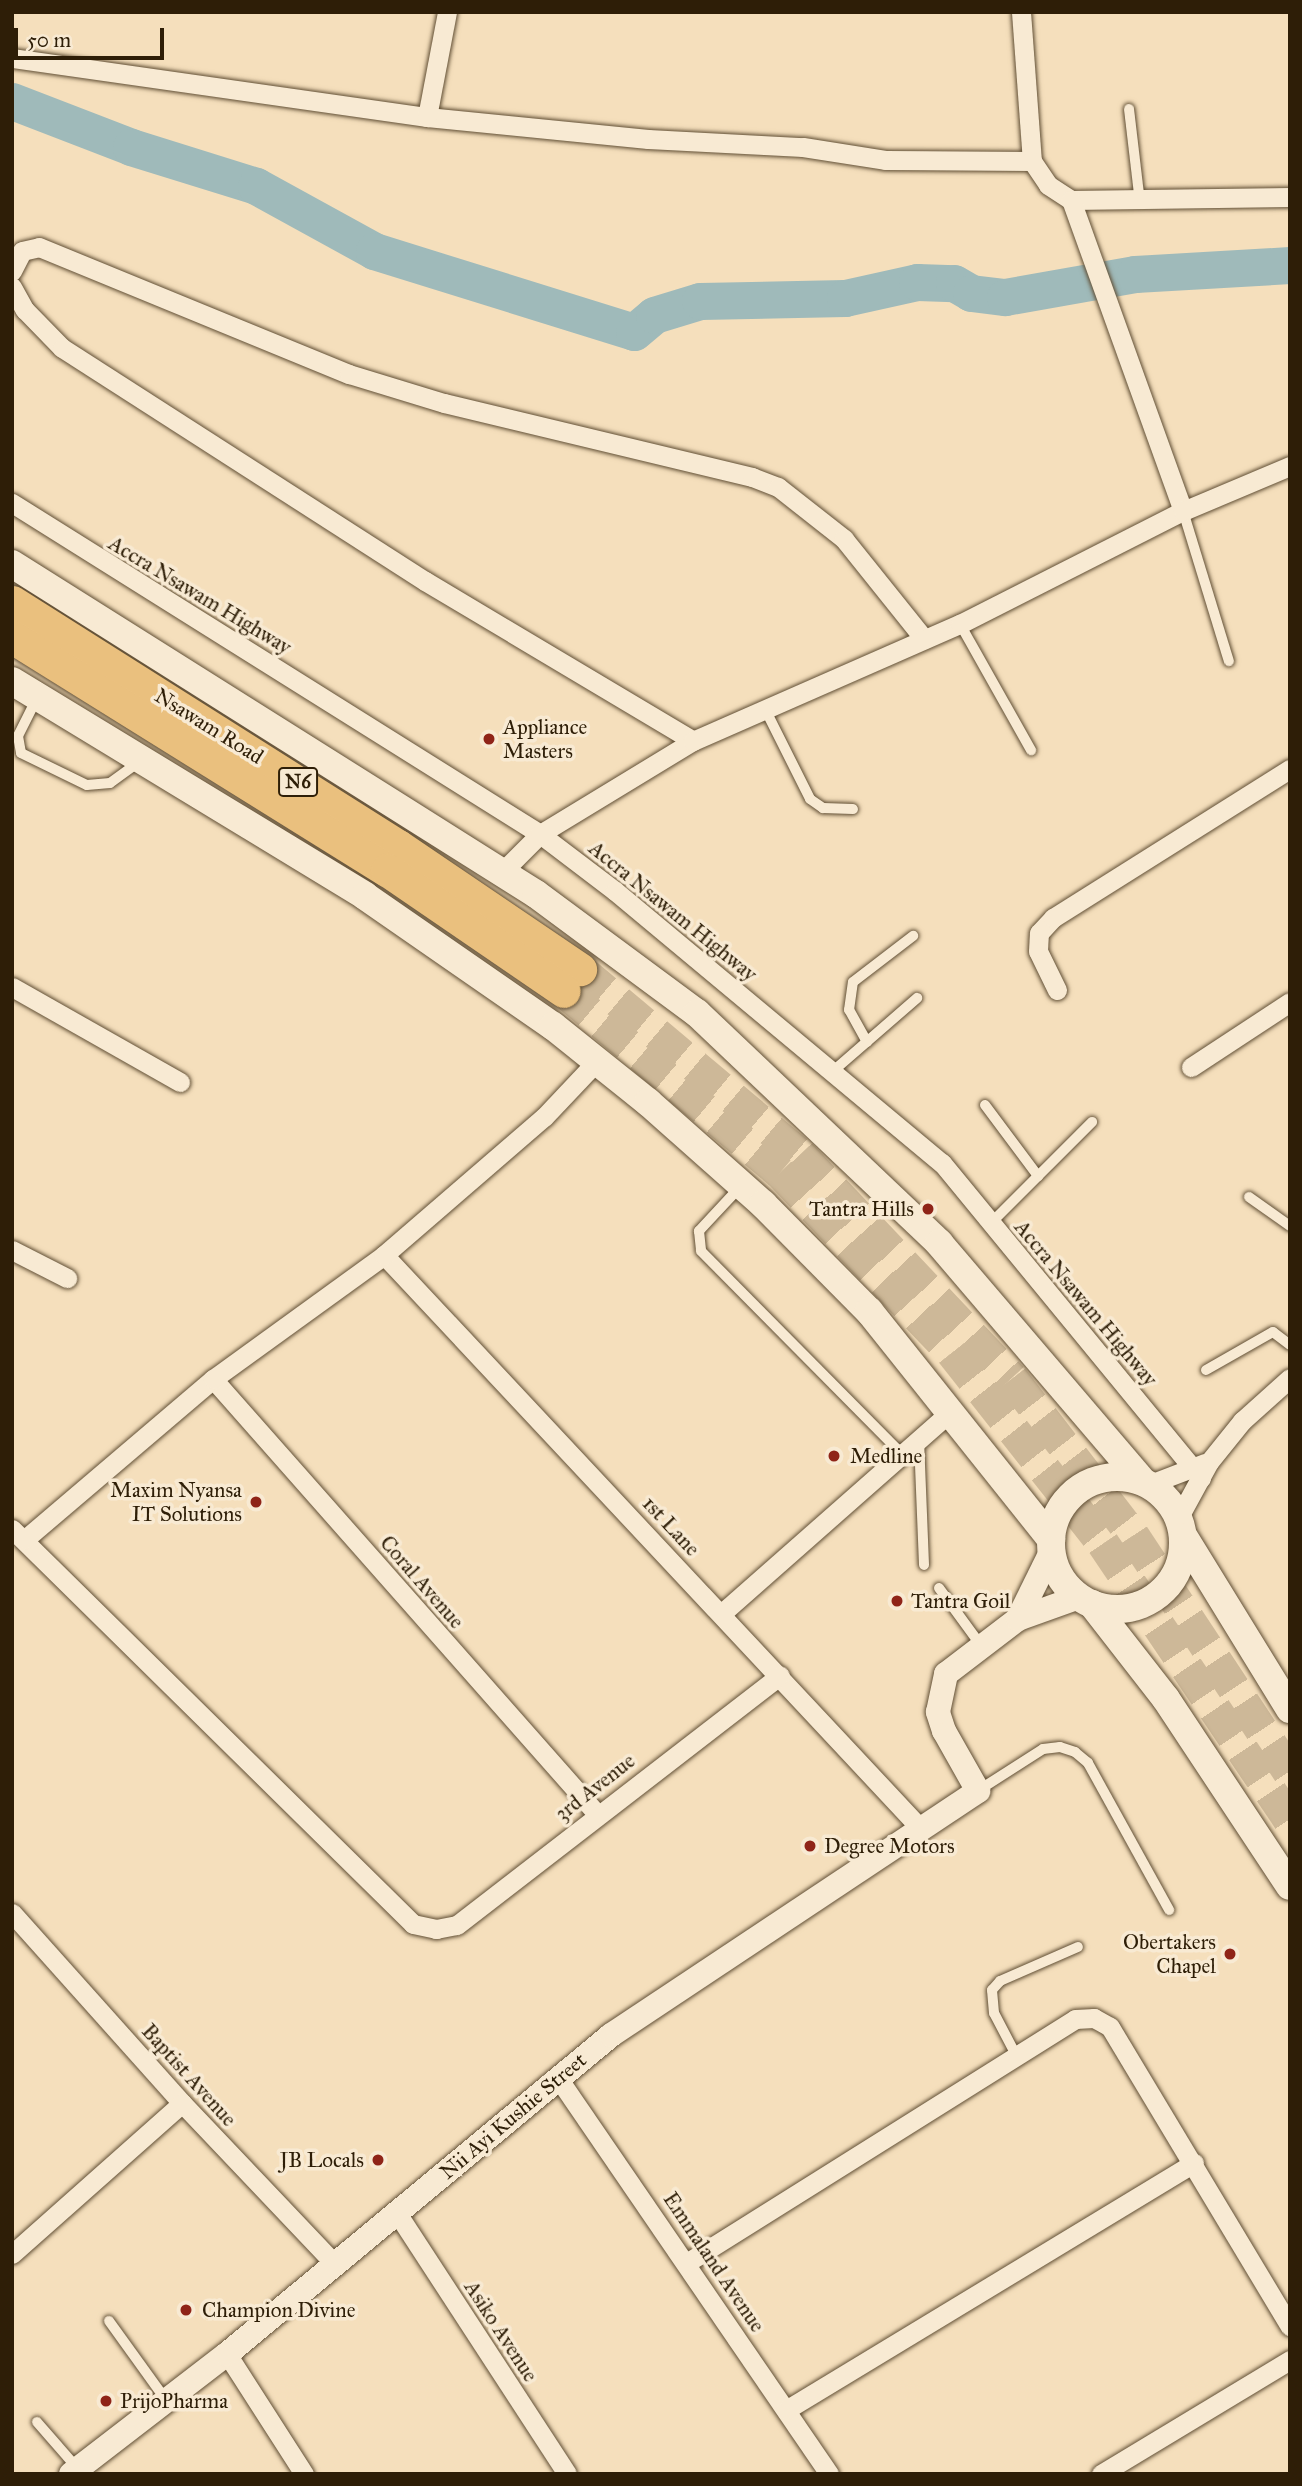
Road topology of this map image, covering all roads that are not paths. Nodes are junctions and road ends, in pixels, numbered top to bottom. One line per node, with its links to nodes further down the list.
1 (447, 12): 5 (street)
2 (1021, 12): 6 (street)
3 (12, 58): 5 (street)
4 (1129, 109): 9 (lane)
5 (427, 117): 6 (street)
6 (1032, 161): 8 (street)
7 (1290, 197): 9 (street)
8 (1071, 200): 9 (street); 14 (street)
9 (1140, 201)
10 (12, 271): 19 (street)
11 (12, 287): 24 (street)
12 (1290, 466): 14 (street)
13 (12, 503): 29 (street, Accra Nsawam Highway)
14 (1183, 512): 17 (street); 20 (lane)
15 (12, 564): 30 (main road)
16 (12, 602): 18 (highway, Nsawam Road / N6)
17 (960, 624): 19 (street); 25 (lane)
18 (12, 637)
19 (924, 639): 23 (street)
20 (1229, 661)
21 (12, 681): 22 (main road)
22 (38, 697): 26 (main road); 26 (lane)
23 (764, 707): 24 (street); 28 (lane)
24 (693, 741): 29 (street)
25 (1031, 750)
26 (141, 760): 37 (main road)
27 (1290, 769): 33 (street)
28 (853, 809)
29 (540, 834): 30 (street); 39 (street, Accra Nsawam Highway)
30 (502, 872): 59 (main road)
31 (913, 936): 36 (lane)
32 (12, 987): 40 (street)
33 (1057, 990)
34 (917, 998): 36 (lane)
35 (1290, 1002): 38 (street)
36 (867, 1042): 39 (lane)
37 (597, 1061): 44 (main road); 49 (street)
38 (1191, 1068)
39 (832, 1072): 46 (street, Accra Nsawam Highway)
40 (180, 1082)
41 (985, 1105): 43 (lane)
42 (1092, 1122): 43 (lane)
43 (1038, 1176): 46 (lane)
44 (741, 1185): 55 (main road); 57 (lane)
45 (1249, 1197): 47 (lane)
46 (991, 1223): 58 (street, Accra Nsawam Highway)
47 (1290, 1226)
48 (12, 1250): 50 (street)
49 (384, 1255): 54 (street); 66 (street, 1st Lane)
50 (67, 1278)
51 (1290, 1345): 52 (lane)
52 (1206, 1370)
53 (1290, 1378): 58 (street)
54 (213, 1379): 61 (street); 72 (street, Coral Avenue)
55 (952, 1410): 56 (street); 62 (main road)
56 (919, 1439): 57 (street); 63 (lane)
57 (902, 1454): 66 (street)
58 (1201, 1469): 59 (street); 60 (street)
59 (1146, 1483): 60 (main road); 62 (main road)
60 (1181, 1527): 65 (main road); 70 (main road)
61 (19, 1534): 72 (street, 3rd Avenue)
62 (1051, 1545): 65 (main road); 67 (street)
63 (924, 1565)
64 (939, 1588): 68 (lane)
65 (1086, 1600): 67 (street); 74 (main road)
66 (722, 1614): 69 (street, 1st Lane)
67 (1018, 1619): 68 (street)
68 (980, 1644): 71 (street)
69 (780, 1675): 72 (street, 3rd Avenue); 73 (street, 1st Lane)
70 (1290, 1709)
71 (978, 1791): 73 (street, Nii Ayi Kushie Street); 75 (lane)
72 (597, 1814)
73 (922, 1830): 79 (street, Nii Ayi Kushie Street)
74 (1290, 1886)
75 (1169, 1910)
76 (12, 1913): 80 (street, Baptist Avenue)
77 (1078, 1947): 78 (lane)
78 (1016, 2056): 81 (street); 84 (street)
79 (558, 2078): 82 (street, Nii Ayi Kushie Street); 84 (street, Emmaland Avenue)
80 (182, 2103): 83 (street); 85 (street, Baptist Avenue)
81 (1194, 2163): 87 (street); 91 (street)
82 (397, 2213): 85 (street, Nii Ayi Kushie Street); 95 (street, Asiko Avenue)
83 (12, 2253)
84 (688, 2262): 91 (street, Emmaland Avenue)
85 (336, 2265): 88 (street, Nii Ayi Kushie Street)
86 (109, 2321): 90 (lane)
87 (1290, 2326)
88 (228, 2354): 90 (street, Nii Ayi Kushie Street); 94 (street)
89 (1290, 2360): 97 (street)
90 (166, 2401): 93 (street, Nii Ayi Kushie Street)
91 (786, 2410): 96 (street, Emmaland Avenue)
92 (37, 2422): 93 (lane)
93 (75, 2471)
94 (304, 2474)
95 (567, 2474)
96 (829, 2474)
97 (1101, 2474)

